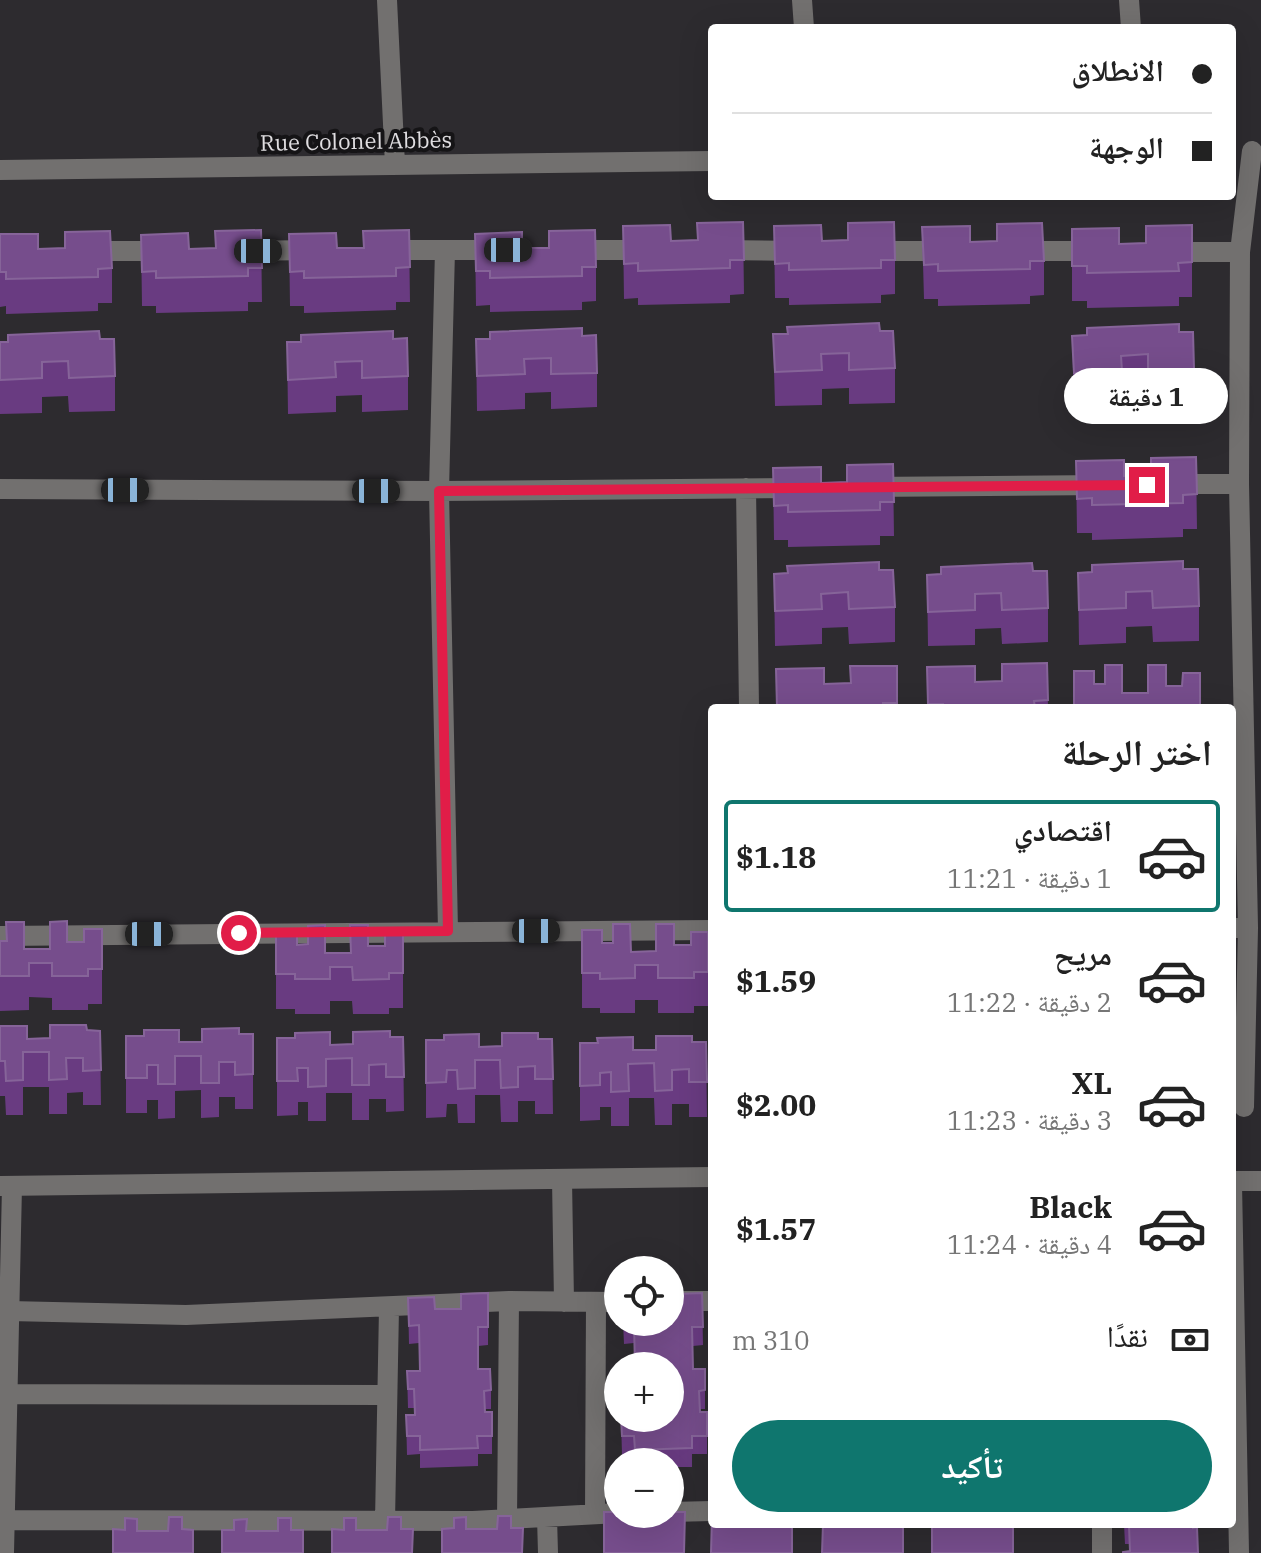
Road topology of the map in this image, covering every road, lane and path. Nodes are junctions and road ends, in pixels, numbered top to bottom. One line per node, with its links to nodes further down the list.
1 (387, 0): 8 (street)
2 (802, 0): 4 (street)
3 (1129, 0): 5 (street)
4 (804, 24)
5 (1131, 24)
6 (1248, 151): 22 (street)
7 (708, 161): 8 (street, Rue Colonel Abbès)
8 (395, 165): 9 (street, Rue Colonel Abbès)
9 (0, 170)
10 (336, 250): 16 (street)
11 (367, 250): 12 (street)
12 (445, 250): 13 (street); 28 (street)
13 (668, 250)
14 (699, 250): 17 (street)
15 (180, 251): 20 (street)
16 (212, 251)
17 (970, 251)
18 (1002, 251): 19 (street)
19 (1113, 251)
20 (72, 252)
21 (1145, 252): 22 (street)
22 (1240, 252): 23 (street)
23 (1239, 484): 25 (street); 30 (street)
24 (1128, 485): 26 (street)
25 (1159, 485)
26 (746, 488): 28 (street); 29 (street)
27 (0, 489): 28 (street)
28 (439, 491): 32 (street)
29 (749, 704)
30 (1240, 928): 34 (street)
31 (708, 930): 32 (street)
32 (448, 931): 33 (street)
33 (0, 936)
34 (1244, 1107)
35 (708, 1177): 36 (street)
36 (562, 1179): 39 (street); 43 (street)
37 (1261, 1181): 38 (street)
38 (1236, 1182)
39 (6, 1186): 47 (street)
40 (509, 1301): 43 (street); 46 (street); 57 (street)
41 (684, 1301): 42 (street)
42 (708, 1301)
43 (564, 1302): 44 (street)
44 (596, 1302): 45 (street); 53 (street)
45 (604, 1302)
46 (389, 1308): 47 (street); 50 (street)
47 (9, 1311): 48 (street)
48 (8, 1394): 50 (street); 56 (street)
49 (1236, 1394): 63 (street)
50 (387, 1395): 58 (street)
51 (708, 1511): 52 (street)
52 (684, 1512)
53 (595, 1514): 54 (street); 55 (street)
54 (604, 1514)
55 (547, 1517): 57 (street); 61 (street)
56 (4, 1520): 58 (street); 60 (street)
57 (507, 1520): 58 (street)
58 (385, 1521)
59 (1102, 1528): 62 (street)
60 (4, 1553)
61 (548, 1553)
62 (1102, 1553)
63 (1239, 1553)

